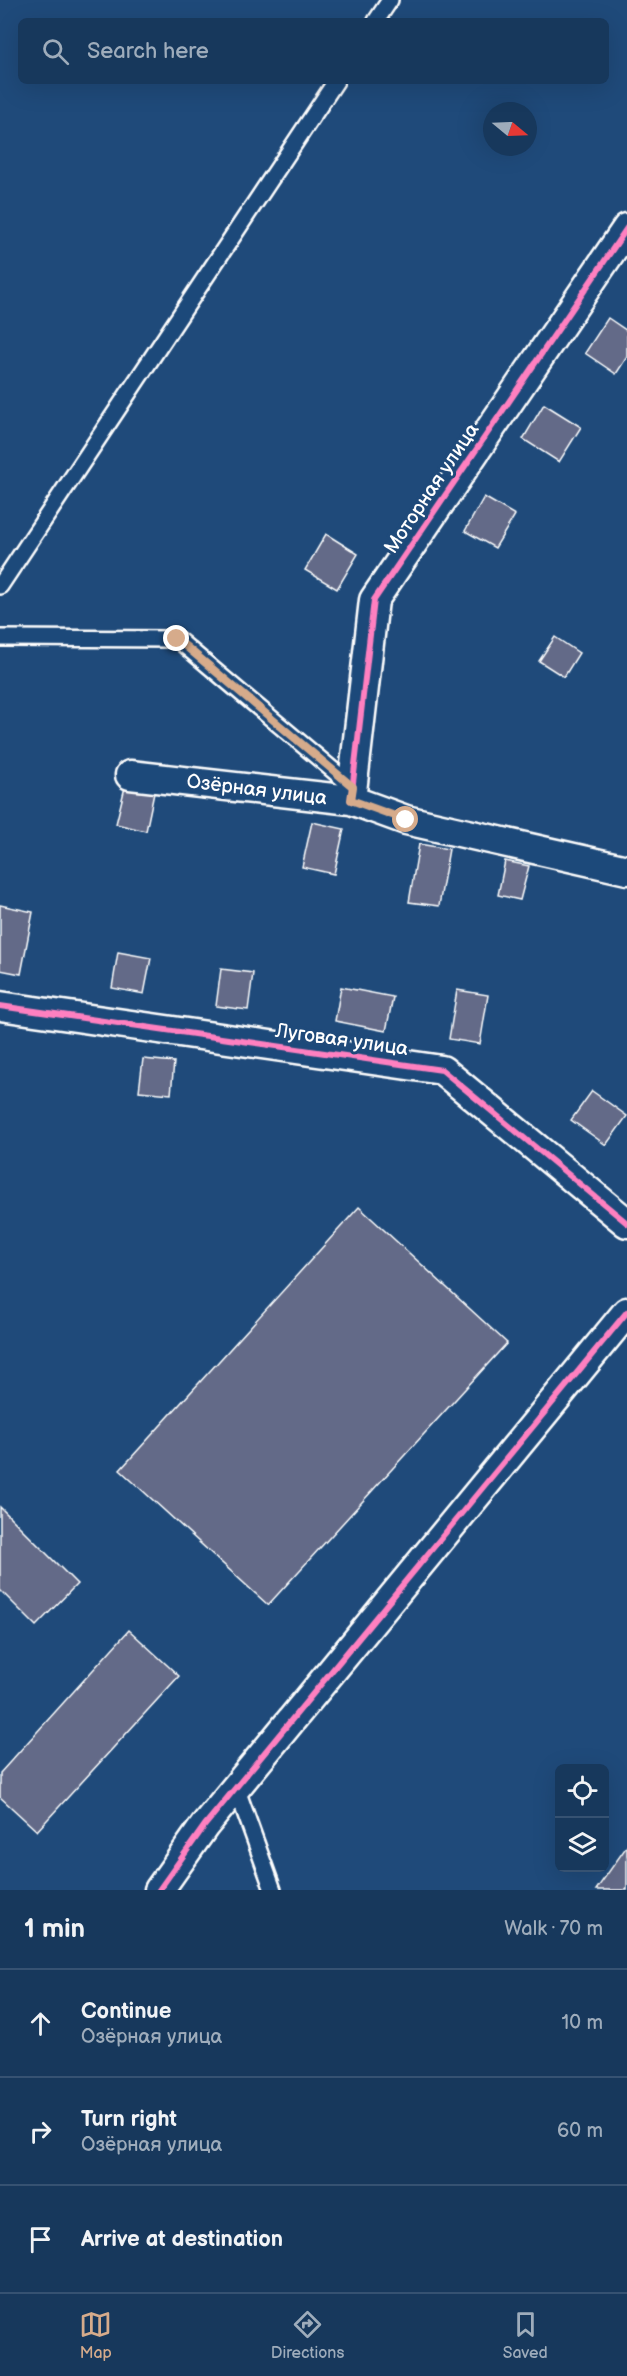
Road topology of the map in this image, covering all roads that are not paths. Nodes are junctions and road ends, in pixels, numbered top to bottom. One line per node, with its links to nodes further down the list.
1 (390, 0): 2 (lane)
2 (378, 18)
3 (334, 84): 5 (lane)
4 (627, 228): 8 (street, Моторная улица)
5 (0, 586)
6 (0, 638): 8 (lane, Озёрная улица)
7 (130, 775): 8 (street, Озёрная улица)
8 (352, 794): 9 (street, Озёрная улица)
9 (627, 870)
10 (0, 1006): 11 (street, Луговая улица)
11 (627, 1223)
12 (627, 1312): 13 (street)
13 (236, 1787): 14 (street); 15 (lane)
14 (159, 1890)
15 (273, 1890)

